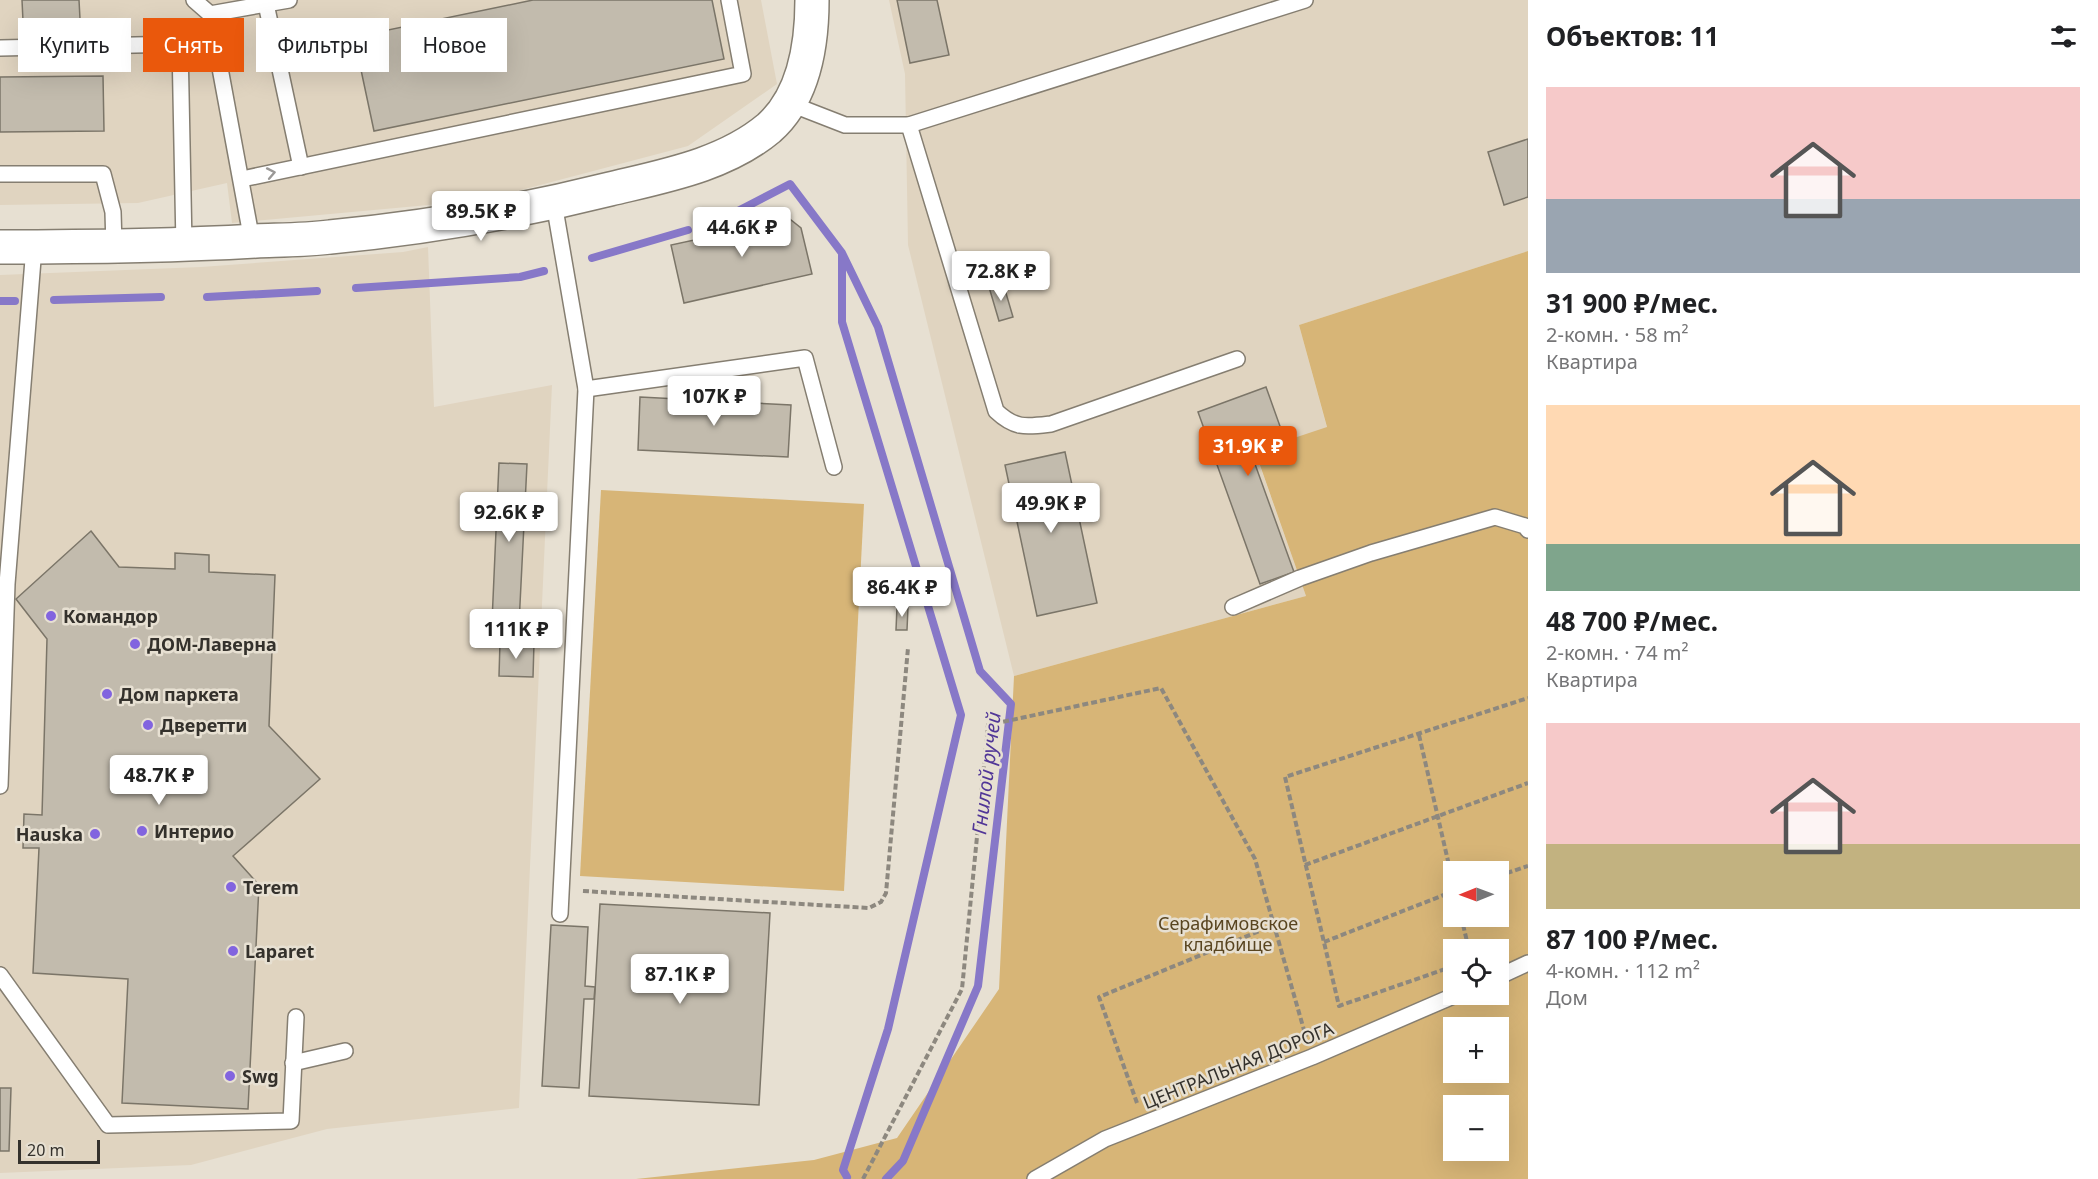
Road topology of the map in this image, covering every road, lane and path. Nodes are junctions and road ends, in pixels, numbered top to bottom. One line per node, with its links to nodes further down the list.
1 (194, 0): 7 (lane)
2 (290, 0): 6 (lane)
3 (729, 0): 11 (lane)
4 (812, 0): 9 (street)
5 (1305, 0): 10 (lane)
6 (266, 4): 7 (lane); 11 (lane)
7 (210, 14): 13 (lane)
8 (0, 48): 17 (lane)
9 (790, 104): 10 (lane); 14 (street)
10 (909, 124): 20 (lane)
11 (301, 167): 13 (lane, one-way to 11)
12 (0, 174): 16 (lane)
13 (242, 179): 15 (lane)
14 (554, 203): 15 (street); 21 (lane)
15 (252, 242): 17 (street)
16 (114, 246): 17 (street); 19 (street)
17 (184, 246)
18 (0, 247): 19 (street)
19 (34, 247): 29 (lane)
20 (1237, 359)
21 (586, 389): 22 (lane); 35 (lane)
22 (834, 467)
23 (1528, 530): 24 (lane)
24 (1233, 608)
25 (908, 648): 35 (path)
26 (1528, 698): 27 (path)
27 (1419, 735): 30 (path); 32 (path)
28 (1528, 783): 30 (path)
29 (0, 786)
30 (1437, 815): 31 (path); 32 (path)
31 (1448, 861)
32 (1305, 865): 39 (path)
33 (1528, 866): 34 (path)
34 (1509, 872)
35 (561, 889): 37 (lane)
36 (1443, 893): 39 (path)
37 (560, 914)
38 (1274, 925): 47 (path); 49 (path); 50 (path)
39 (1324, 942): 41 (path)
40 (1528, 963): 42 (lane)
41 (1443, 970)
42 (1509, 972)
43 (0, 975): 48 (lane)
44 (1443, 1000): 47 (lane, ЦЕНТРАЛЬНАЯ ДОРОГА)
45 (296, 1017): 48 (lane)
46 (345, 1051): 48 (lane)
47 (1312, 1057): 49 (lane, ЦЕНТРАЛЬНАЯ ДОРОГА)
48 (294, 1063)
49 (1144, 1124): 51 (lane, ЦЕНТРАЛЬНАЯ ДОРОГА)
50 (863, 1179)
51 (1035, 1179)

